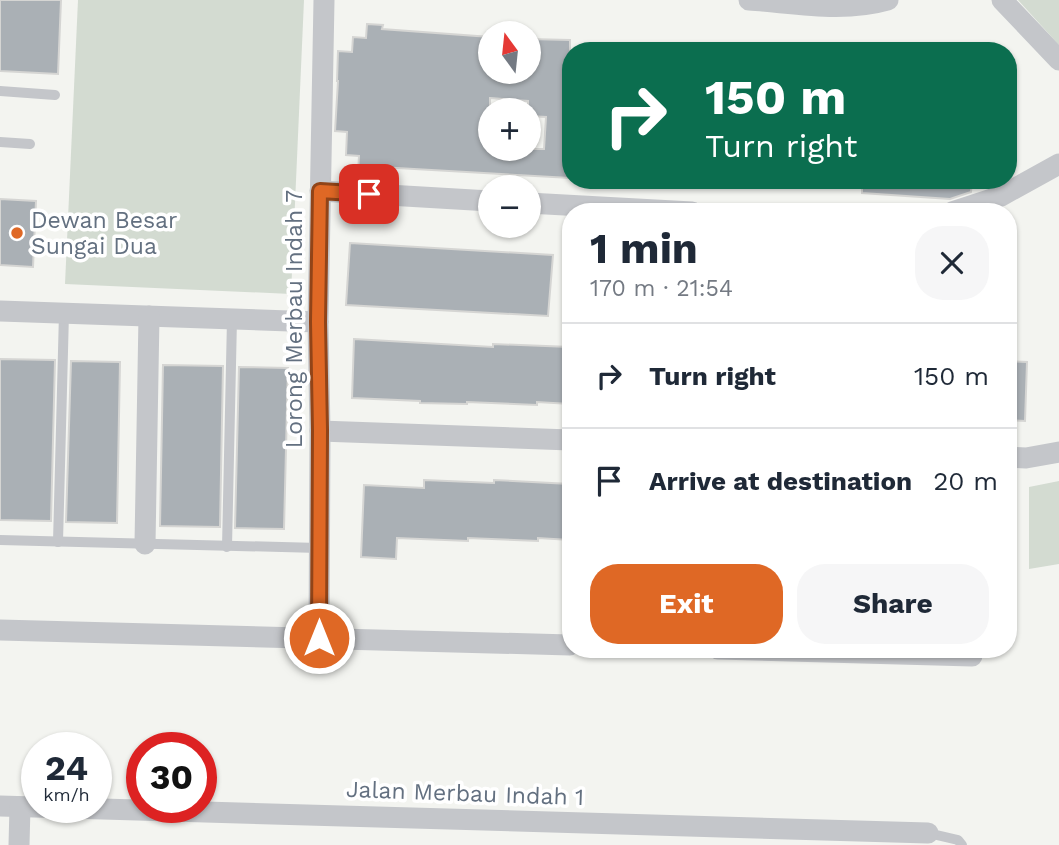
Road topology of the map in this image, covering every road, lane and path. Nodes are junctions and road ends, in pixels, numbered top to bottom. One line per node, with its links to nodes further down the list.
1 (324, 0): 13 (street, Lorong Merbau Indah 7)
2 (749, 0): 3 (street)
3 (888, 0)
4 (1002, 0): 5 (street)
5 (1059, 60)
6 (0, 91): 7 (lane)
7 (55, 96)
8 (0, 142): 9 (lane)
9 (30, 144)
10 (1059, 164): 11 (street)
11 (1017, 187)
12 (1014, 189): 15 (street)
13 (320, 191): 14 (street); 22 (street, Lorong Merbau Indah 7)
14 (478, 200)
15 (980, 203)
16 (541, 204): 17 (street)
17 (562, 205)
18 (0, 311): 19 (street)
19 (64, 313): 20 (street); 28 (lane)
20 (149, 316): 21 (street); 29 (street)
21 (232, 319): 22 (street); 30 (lane)
22 (318, 322): 23 (street, Lorong Merbau Indah 7)
23 (320, 430): 24 (street); 31 (street, Lorong Merbau Indah 7)
24 (562, 440)
25 (1059, 452): 26 (street)
26 (1017, 458)
27 (0, 540): 28 (lane)
28 (58, 542): 29 (lane)
29 (145, 544): 30 (lane)
30 (227, 547): 31 (lane)
31 (319, 548): 33 (street, Lorong Merbau Indah 7)
32 (0, 629): 33 (street)
33 (319, 638): 34 (street)
34 (562, 645)
35 (10, 806): 36 (street, Jalan Merbau Indah 1); 37 (street)
36 (928, 833): 38 (lane)
37 (19, 845)
38 (962, 845)

